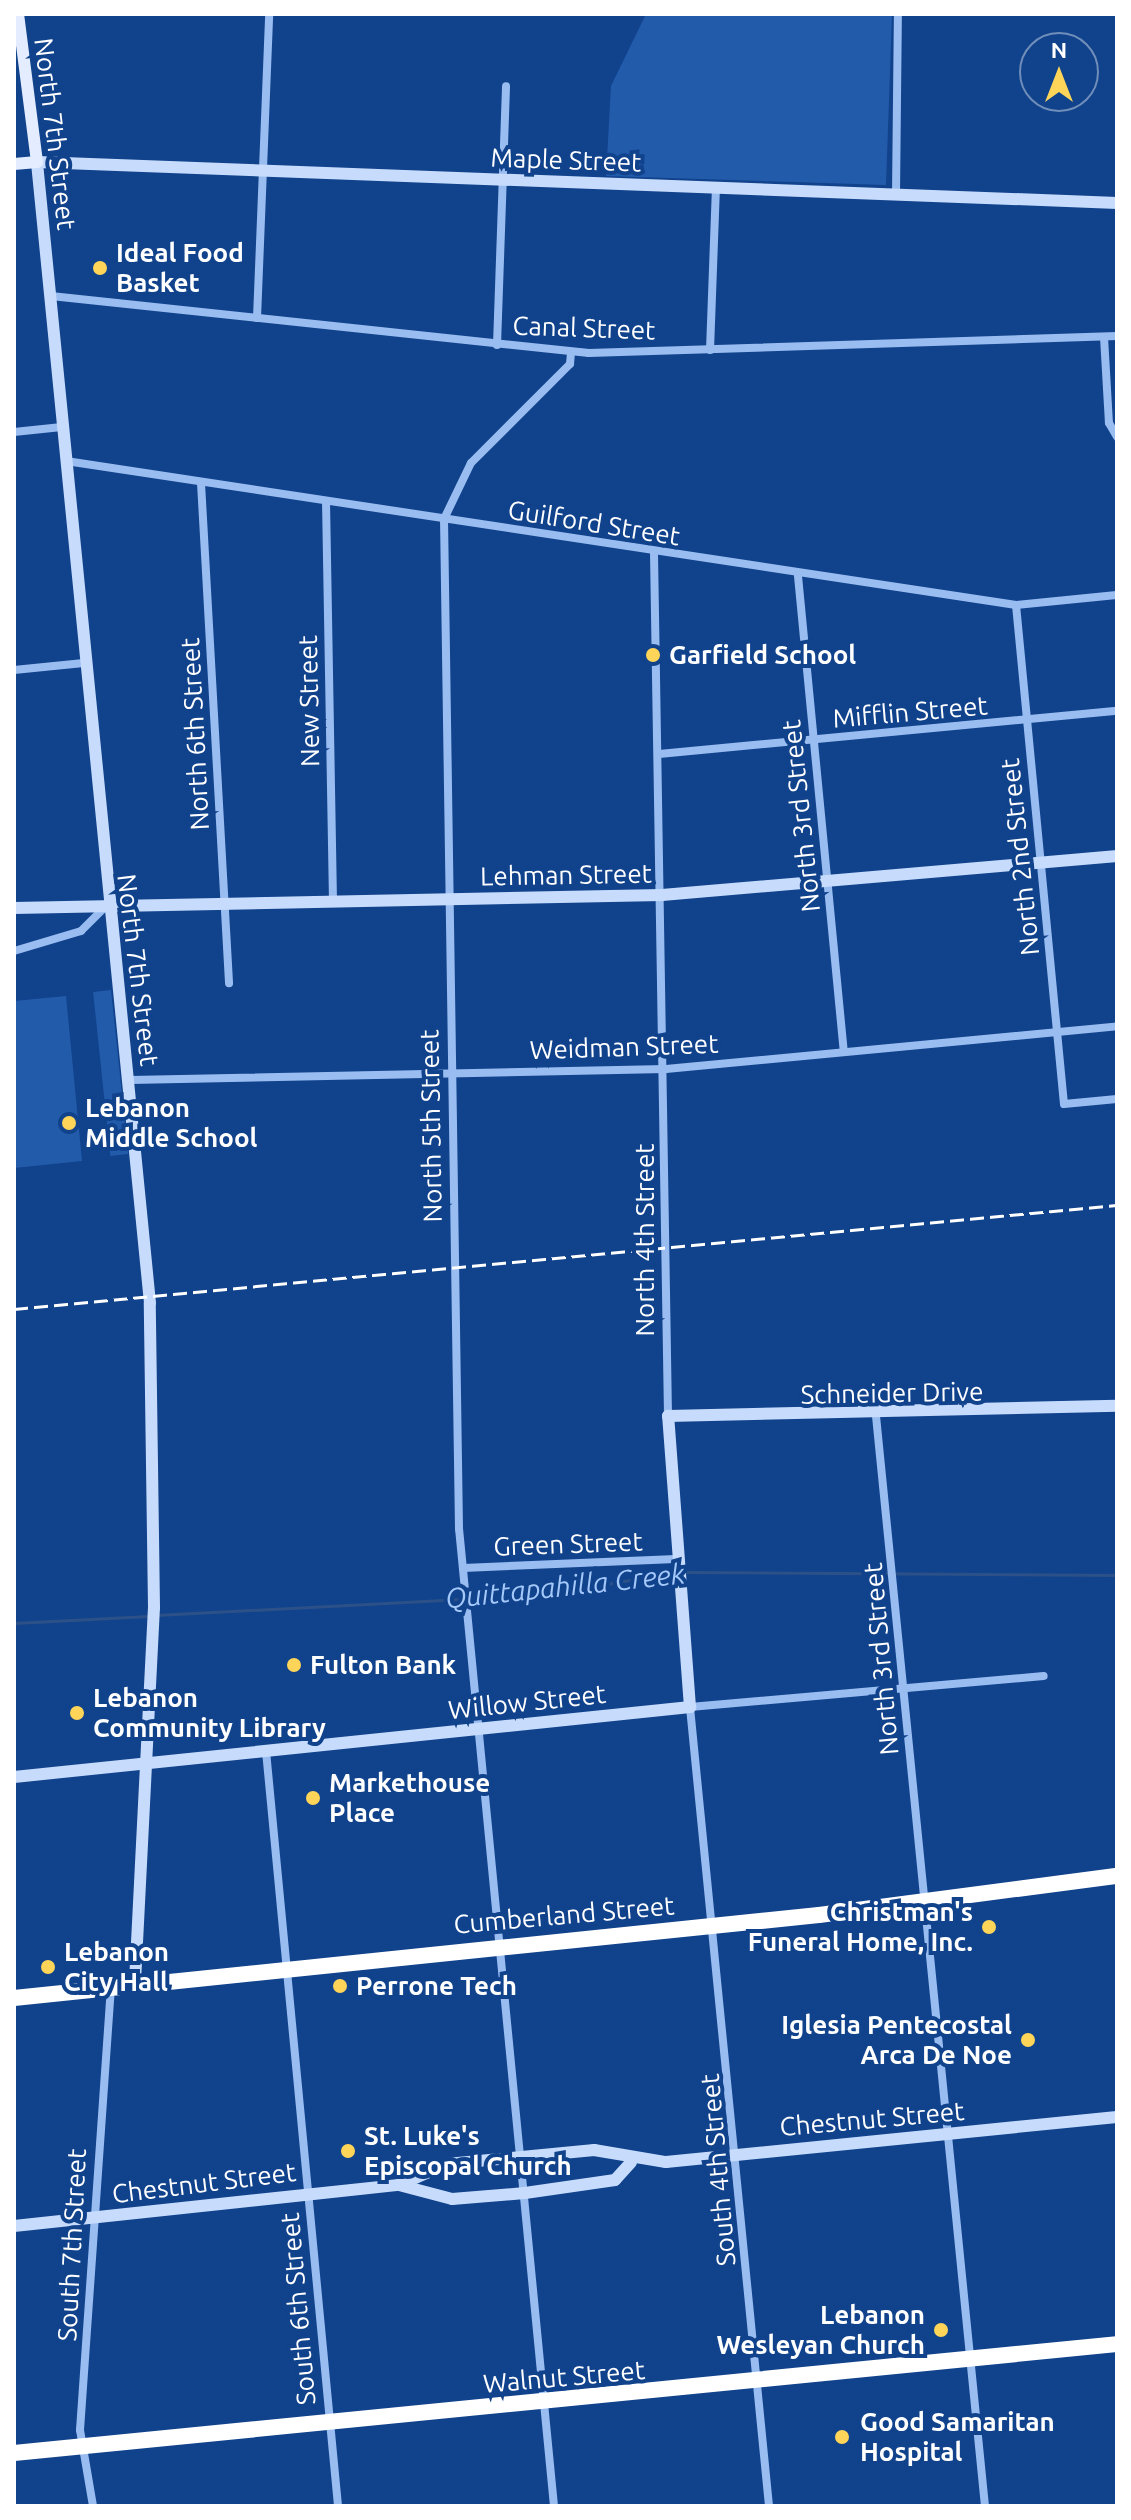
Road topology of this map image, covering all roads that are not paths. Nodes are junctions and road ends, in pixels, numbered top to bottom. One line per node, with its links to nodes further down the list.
1 (18, 14): 5 (main road, North 7th Street)
2 (269, 14): 7 (street)
3 (898, 14): 10 (street)
4 (506, 86): 8 (street)
5 (37, 162): 6 (main road, Maple Street); 7 (street, Maple Street); 12 (street, North 7th Street)
6 (14, 164)
7 (263, 170): 8 (street, Maple Street); 13 (street)
8 (503, 179): 9 (street, Maple Street); 16 (street)
9 (716, 189): 10 (street, Maple Street); 17 (street)
10 (896, 195): 11 (street, Maple Street)
11 (1117, 203)
12 (51, 296): 13 (street, Canal Street); 19 (street, North 7th Street)
13 (257, 318): 16 (street, Canal Street)
14 (1117, 336): 15 (street, Canal Street)
15 (1104, 337): 17 (street, Canal Street); 21 (street)
16 (497, 345): 18 (street, Canal Street)
17 (710, 350): 18 (street, Canal Street)
18 (571, 353): 25 (street, North 5th Street)
19 (62, 427): 20 (street); 22 (street, North 7th Street)
20 (14, 432)
21 (1117, 437)
22 (66, 461): 23 (street, Guilford Street); 30 (street, North 7th Street)
23 (201, 483): 24 (street, Guilford Street); 43 (street, North 6th Street)
24 (326, 501): 25 (street, Guilford Street); 41 (street, New Street)
25 (444, 519): 26 (street, Guilford Street); 40 (street, North 5th Street)
26 (654, 553): 27 (street, Guilford Street); 35 (street, North 4th Street)
27 (798, 576): 29 (street, Guilford Street); 34 (street, North 3rd Street)
28 (1117, 595): 29 (street, Guilford Street)
29 (1016, 605): 33 (street, North 2nd Street)
30 (84, 663): 31 (street); 42 (street, North 7th Street)
31 (14, 670)
32 (1117, 711): 33 (street, Mifflin Street)
33 (1027, 721): 34 (street, Mifflin Street); 37 (street, North 2nd Street)
34 (814, 741): 35 (street, Mifflin Street); 38 (street, North 3rd Street)
35 (659, 754): 39 (street, North 4th Street)
36 (1117, 856): 37 (street, Lehman Street)
37 (1041, 862): 38 (street, Lehman Street); 48 (street, North 2nd Street)
38 (828, 885): 39 (street, Lehman Street); 49 (street, North 3rd Street)
39 (662, 895): 40 (street, Lehman Street); 50 (street, North 4th Street)
40 (448, 899): 41 (street, Lehman Street); 51 (street, North 5th Street)
41 (333, 900): 43 (street, Lehman Street)
42 (108, 903): 43 (street, Lehman Street); 44 (street, Lehman Street); 45 (street); 52 (street, North 7th Street)
43 (224, 904): 46 (street, North 6th Street)
44 (14, 908)
45 (14, 951)
46 (229, 983)
47 (1117, 1026): 48 (street, Weidman Street)
48 (1057, 1031): 49 (street, Weidman Street); 53 (street, North 2nd Street)
49 (844, 1052): 50 (street, Weidman Street)
50 (666, 1069): 51 (street, Weidman Street); 55 (street, North 4th Street)
51 (451, 1071): 52 (street, Weidman Street); 58 (street, North 5th Street)
52 (130, 1080): 64 (street, North 7th Street)
53 (1117, 1099)
54 (1117, 1406): 56 (street, Schneider Drive)
55 (668, 1416): 56 (street, Schneider Drive); 57 (street, North 4th Street)
56 (876, 1416): 60 (street, North 3rd Street)
57 (677, 1567): 58 (street, Green Street); 61 (street, North 4th Street)
58 (463, 1568): 62 (street, North 5th Street)
59 (1044, 1676): 60 (street, Willow Street)
60 (904, 1691): 61 (street, Willow Street); 67 (street, North 3rd Street)
61 (690, 1707): 62 (street, Willow Street); 68 (street, North 4th Street)
62 (479, 1729): 63 (street, Willow Street); 69 (street, North 5th Street)
63 (266, 1751): 64 (street, Willow Street); 70 (street)
64 (149, 1764): 65 (street, Willow Street); 71 (street, North 7th Street)
65 (14, 1777)
66 (1117, 1876): 67 (highway, Cumberland Street)
67 (923, 1898): 68 (highway, Cumberland Street); 75 (street, North 3rd Street)
68 (713, 1926): 69 (highway, Cumberland Street); 76 (street, South 4th Street)
69 (503, 1944): 70 (highway, Cumberland Street); 77 (street, North 5th Street)
70 (288, 1964): 71 (highway, Cumberland Street); 80 (street, South 6th Street)
71 (135, 1982): 72 (highway, Cumberland Street)
72 (111, 1985): 73 (highway, Cumberland Street); 82 (street, South 7th Street)
73 (14, 1998)
74 (1117, 2117): 75 (street, Chestnut Street)
75 (952, 2133): 76 (street, Chestnut Street); 85 (street, North 3rd Street)
76 (737, 2154): 78 (street, Chestnut Street); 86 (street, South 4th Street)
77 (522, 2157): 78 (street, Chestnut Street); 79 (street, Chestnut Street); 81 (street, North 5th Street)
78 (631, 2162): 81 (street, Chestnut Street)
79 (399, 2185): 80 (street, Chestnut Street); 81 (street, Chestnut Street)
80 (307, 2193): 82 (street, Chestnut Street); 88 (street, South 6th Street)
81 (525, 2193): 87 (street, North 5th Street)
82 (94, 2219): 83 (street, Chestnut Street); 89 (street, South 7th Street)
83 (14, 2226)
84 (1117, 2344): 85 (highway, Walnut Street)
85 (971, 2360): 86 (highway, Walnut Street); 95 (street, North 3rd Street)
86 (758, 2383): 87 (highway, Walnut Street); 94 (street, South 4th Street)
87 (547, 2403): 88 (highway, Walnut Street); 93 (street, North 5th Street)
88 (328, 2424): 89 (highway, Walnut Street); 92 (street, South 6th Street)
89 (85, 2447): 90 (highway, Walnut Street); 91 (street, South 7th Street)
90 (14, 2453)
91 (93, 2506)
92 (338, 2506)
93 (554, 2506)
94 (769, 2506)
95 (985, 2506)

